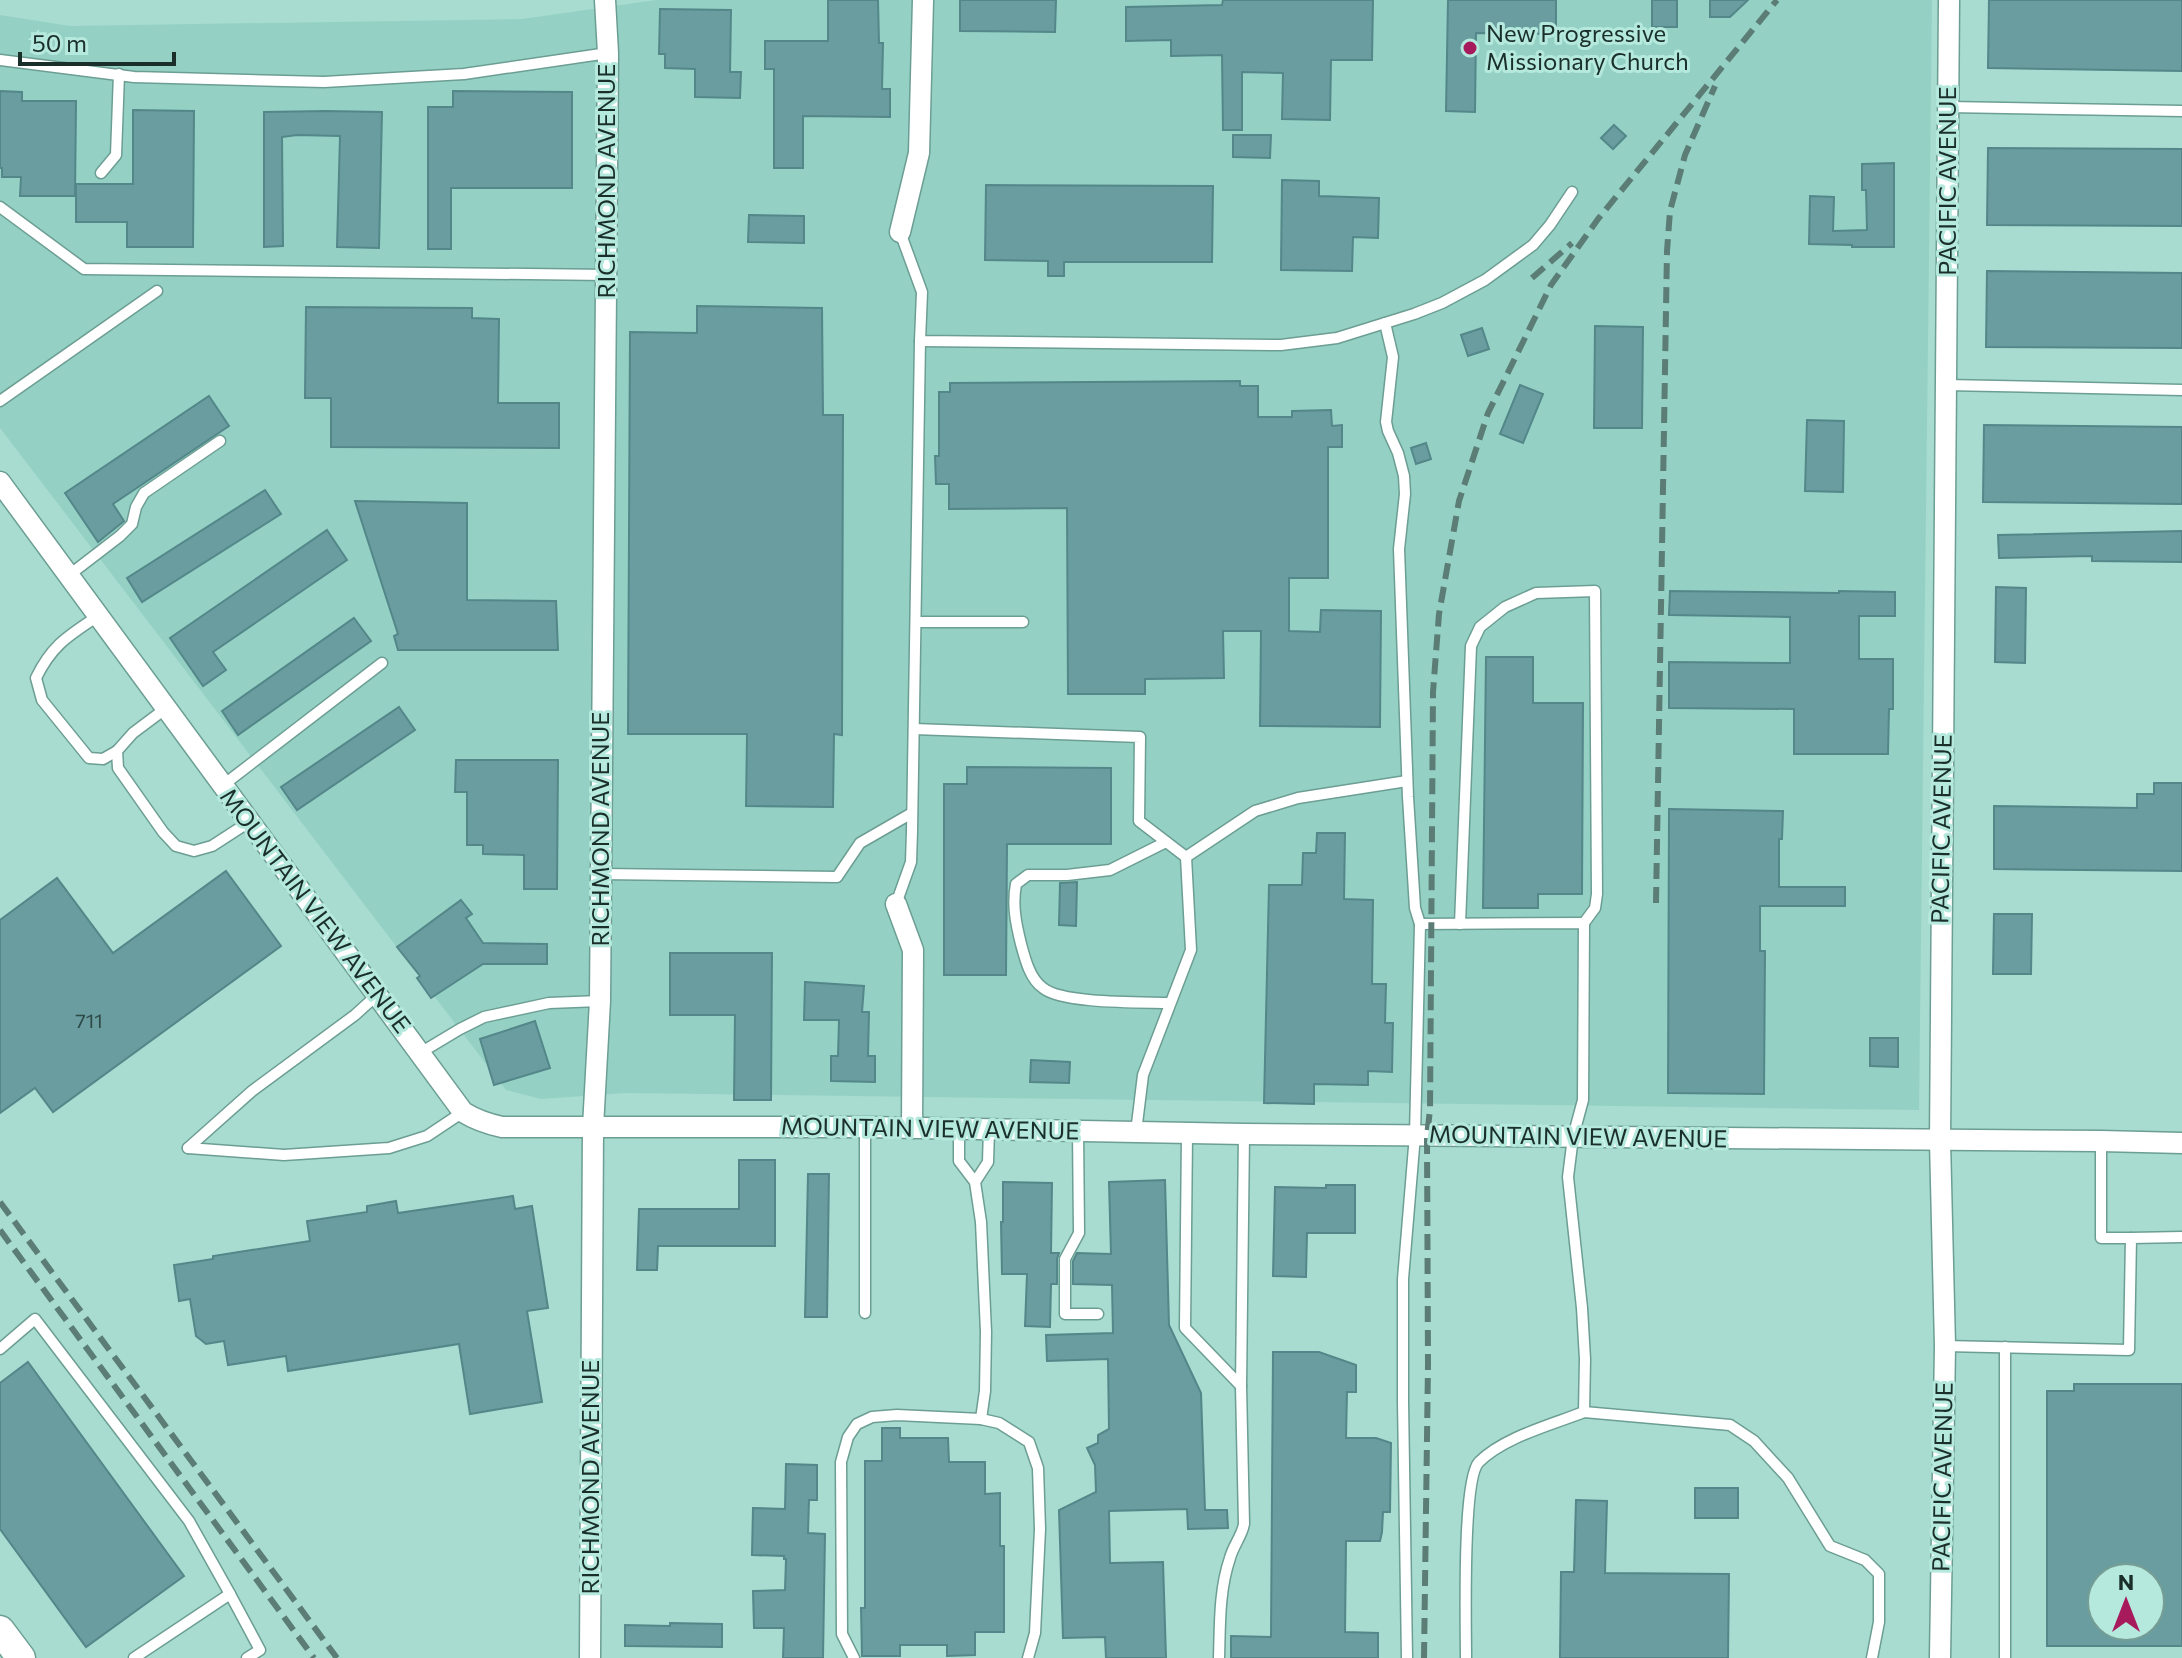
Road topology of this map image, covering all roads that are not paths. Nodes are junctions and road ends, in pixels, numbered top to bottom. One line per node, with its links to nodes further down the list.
1 (605, 0): 4 (street, RICHMOND AVENUE)
2 (923, 0): 12 (street)
3 (1949, 0): 7 (street, PACIFIC AVENUE)
4 (608, 53): 6 (lane); 13 (street, RICHMOND AVENUE)
5 (0, 60): 6 (lane)
6 (119, 74): 9 (lane)
7 (1948, 107): 8 (lane); 17 (street, PACIFIC AVENUE)
8 (2182, 111)
9 (101, 173)
10 (1572, 192): 15 (lane)
11 (0, 207): 13 (lane)
12 (900, 232): 16 (lane)
13 (607, 275): 36 (street, RICHMOND AVENUE)
14 (157, 291): 19 (lane)
15 (1385, 323): 16 (lane); 30 (lane)
16 (920, 341): 24 (lane)
17 (1946, 385): 18 (lane); 57 (street, PACIFIC AVENUE)
18 (2182, 390)
19 (0, 401)
20 (220, 441): 22 (lane)
21 (0, 482): 22 (street, MOUNTAIN VIEW AVENUE)
22 (68, 576): 23 (street, MOUNTAIN VIEW AVENUE)
23 (98, 616): 27 (street, MOUNTAIN VIEW AVENUE); 29 (lane)
24 (916, 622): 25 (lane); 28 (lane)
25 (1023, 622)
26 (382, 663): 31 (lane)
27 (165, 709): 29 (lane); 31 (street, MOUNTAIN VIEW AVENUE)
28 (914, 729): 32 (lane); 34 (lane)
29 (117, 751): 33 (lane)
30 (1407, 781): 35 (lane); 39 (lane)
31 (222, 786): 33 (street, MOUNTAIN VIEW AVENUE)
32 (912, 813): 36 (lane); 37 (lane)
33 (249, 822): 41 (street, MOUNTAIN VIEW AVENUE)
34 (1166, 842): 35 (lane); 43 (lane)
35 (1186, 857): 43 (lane)
36 (601, 874): 42 (street, RICHMOND AVENUE)
37 (896, 904): 48 (street)
38 (1584, 923): 40 (lane); 40 (lane); 56 (lane)
39 (1420, 924): 40 (lane); 55 (lane)
40 (1460, 924)
41 (377, 995): 44 (street, MOUNTAIN VIEW AVENUE); 45 (lane)
42 (600, 1001): 44 (lane); 46 (street, RICHMOND AVENUE)
43 (1170, 1003): 52 (lane)
44 (420, 1053): 45 (street, MOUNTAIN VIEW AVENUE)
45 (463, 1112): 46 (street, MOUNTAIN VIEW AVENUE)
46 (593, 1127): 47 (street, MOUNTAIN VIEW AVENUE); 77 (street, RICHMOND AVENUE)
47 (865, 1127): 48 (street, MOUNTAIN VIEW AVENUE); 63 (lane)
48 (912, 1128): 49 (street, MOUNTAIN VIEW AVENUE)
49 (959, 1129): 50 (street, MOUNTAIN VIEW AVENUE); 60 (lane)
50 (989, 1129): 51 (street, MOUNTAIN VIEW AVENUE); 60 (lane)
51 (1078, 1130): 52 (street, MOUNTAIN VIEW AVENUE); 64 (lane)
52 (1136, 1132): 53 (street, MOUNTAIN VIEW AVENUE)
53 (1187, 1134): 54 (street, MOUNTAIN VIEW AVENUE); 68 (lane)
54 (1244, 1134): 55 (street, MOUNTAIN VIEW AVENUE); 68 (lane)
55 (1415, 1135): 56 (street, MOUNTAIN VIEW AVENUE); 81 (lane)
56 (1573, 1137): 57 (street, MOUNTAIN VIEW AVENUE); 69 (lane)
57 (1940, 1141): 58 (street, MOUNTAIN VIEW AVENUE); 65 (street, PACIFIC AVENUE)
58 (2101, 1141): 59 (street, MOUNTAIN VIEW AVENUE); 62 (lane)
59 (2182, 1143)
60 (975, 1182): 70 (lane)
61 (2182, 1237): 62 (lane)
62 (2131, 1238): 66 (lane)
63 (865, 1313)
64 (1098, 1314)
65 (1945, 1346): 66 (lane); 84 (street, PACIFIC AVENUE)
66 (2005, 1347): 85 (lane)
67 (0, 1349): 71 (lane)
68 (1241, 1386): 80 (lane)
69 (1584, 1412): 82 (lane); 83 (lane)
70 (981, 1419): 78 (lane); 79 (lane)
71 (230, 1594): 73 (lane); 75 (lane)
72 (0, 1630): 74 (street)
73 (263, 1654): 76 (lane)
74 (21, 1658)
75 (134, 1658)
76 (247, 1658)
77 (590, 1658)
78 (854, 1658)
79 (1028, 1658)
80 (1219, 1658)
81 (1407, 1658)
82 (1466, 1658)
83 (1872, 1658)
84 (1940, 1658)
85 (2005, 1658)

